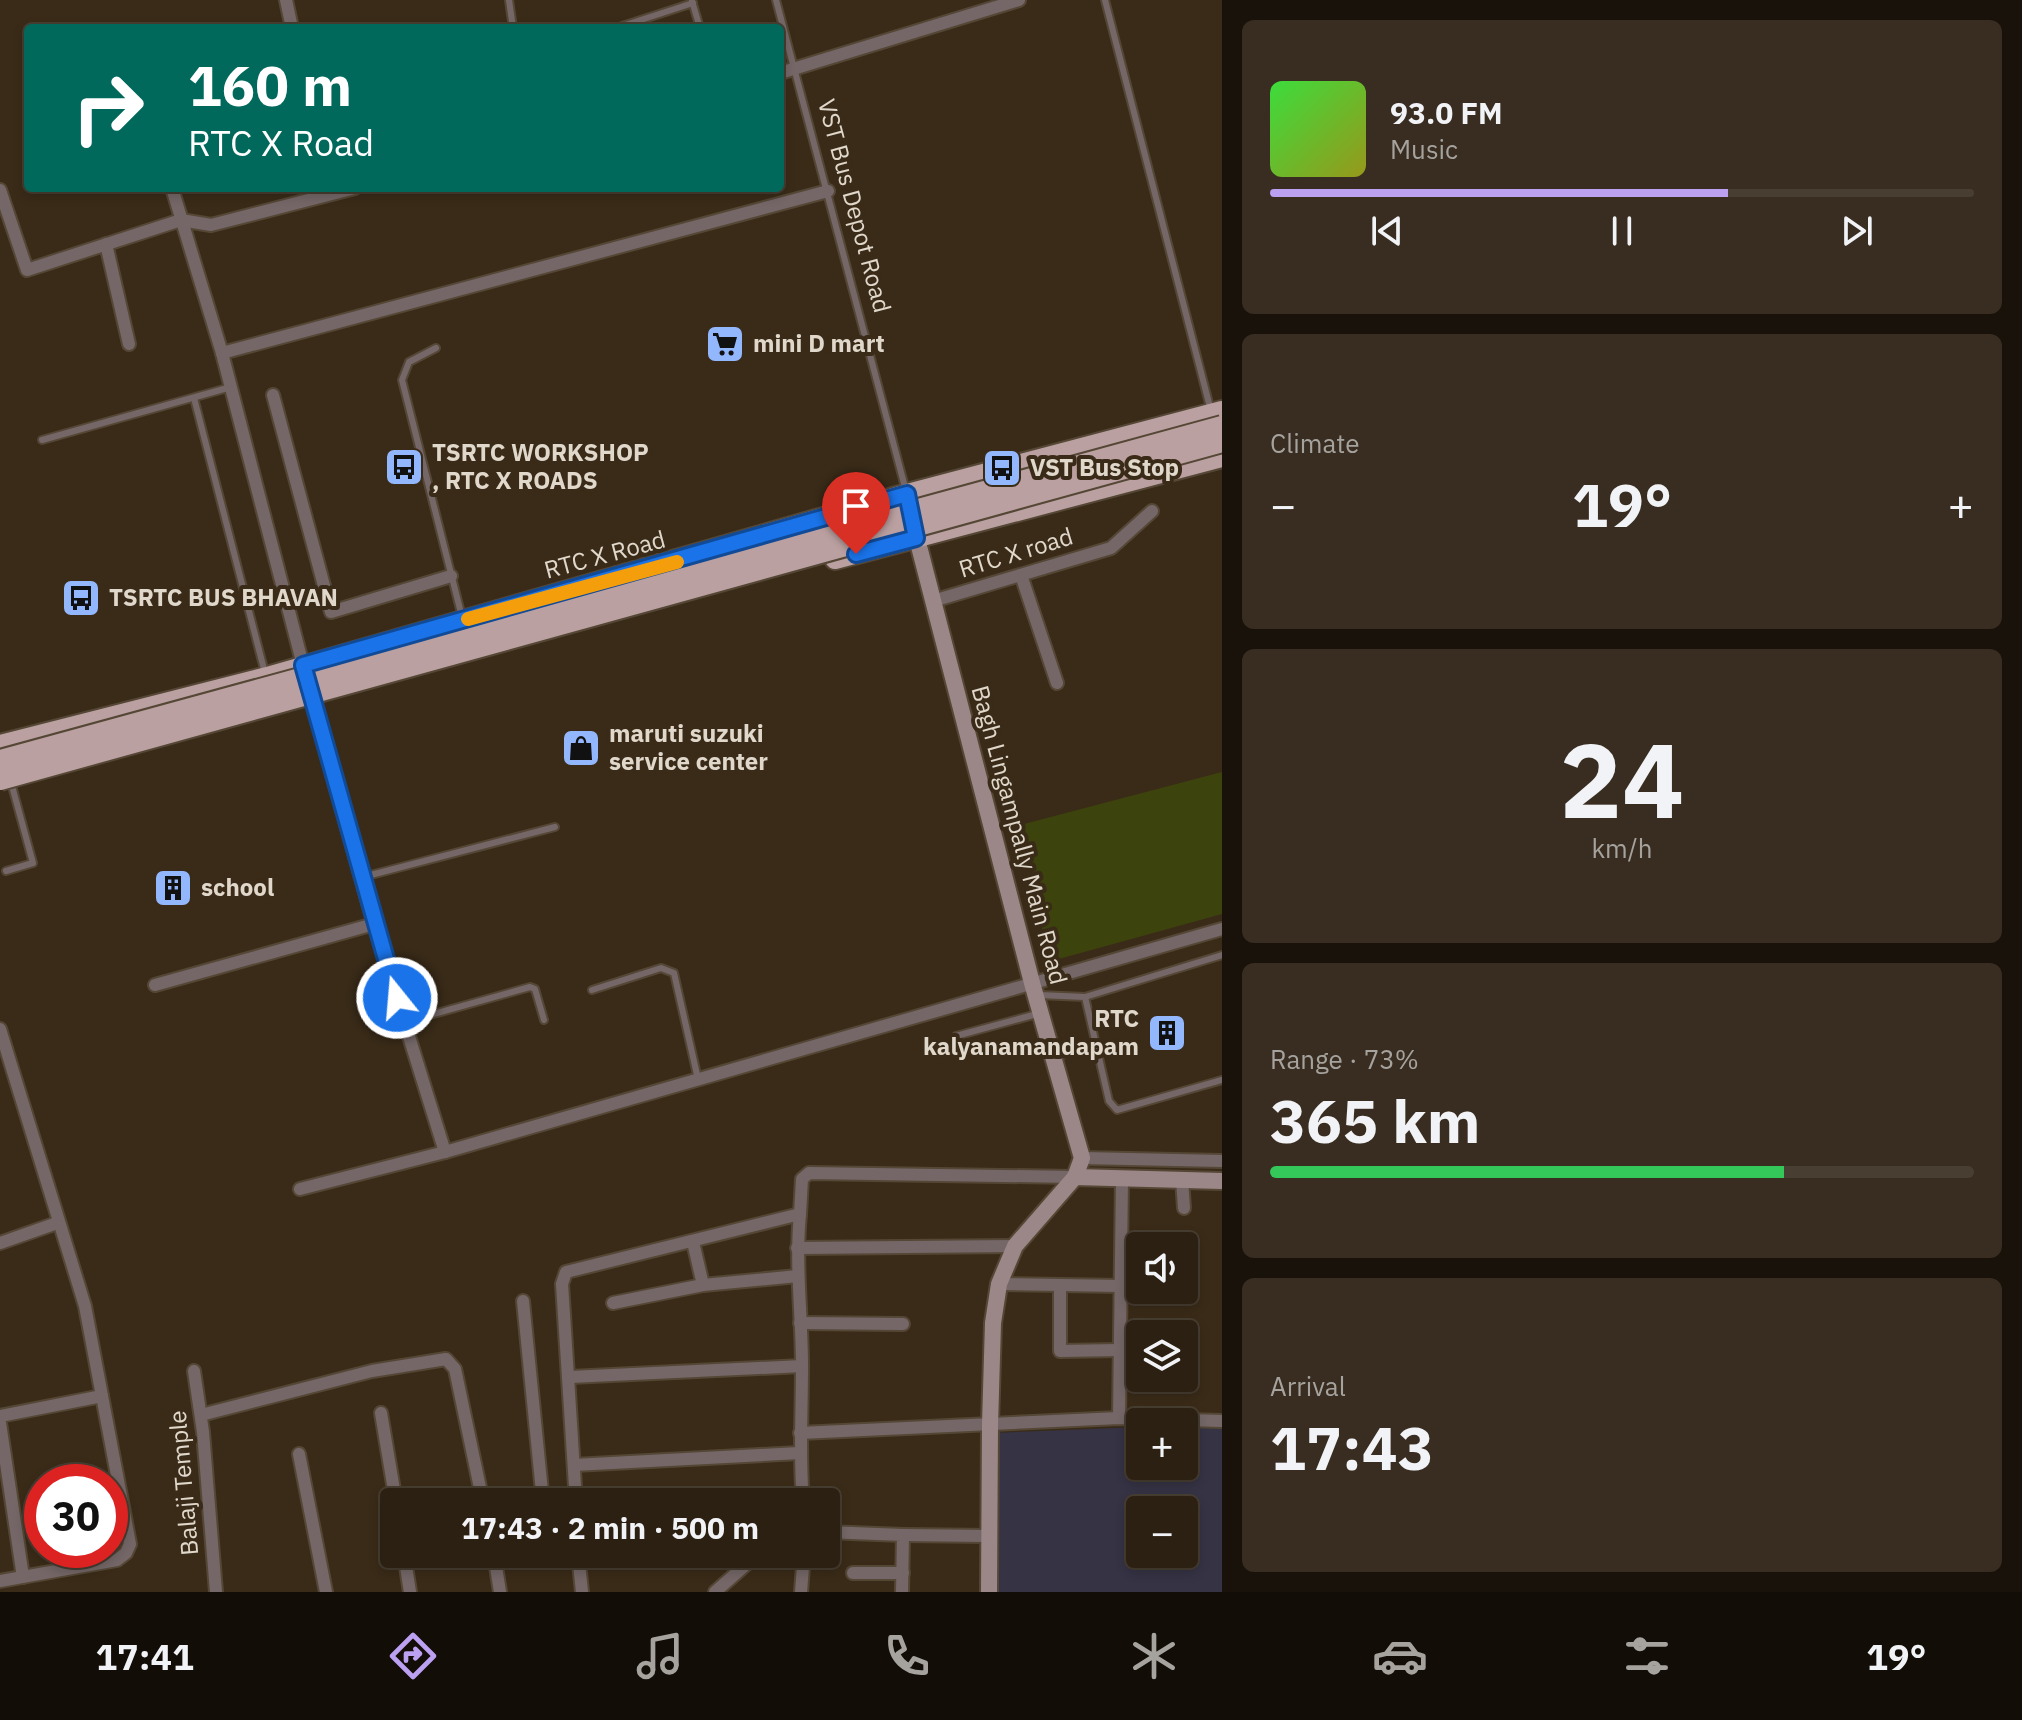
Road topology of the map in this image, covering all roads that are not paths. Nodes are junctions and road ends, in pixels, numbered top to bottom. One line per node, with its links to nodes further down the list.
1 (286, 0): 7 (street)
2 (509, 0): 8 (lane)
3 (776, 0): 11 (lane, VST Bus Depot Road)
4 (1019, 0): 13 (street)
5 (1105, 0): 27 (lane)
6 (693, 2): 9 (lane); 10 (lane)
7 (291, 24)
8 (512, 24)
9 (628, 24)
10 (699, 24)
11 (783, 24)
12 (784, 29): 13 (lane, VST Bus Depot Road)
13 (795, 69): 14 (street); 16 (lane, VST Bus Depot Road)
14 (784, 72)
15 (0, 190): 20 (street)
16 (828, 191): 23 (street); 31 (lane, VST Bus Depot Road)
17 (173, 192): 19 (street)
18 (328, 192): 19 (street)
19 (181, 220): 20 (street); 23 (street)
20 (106, 244): 21 (street)
21 (129, 344)
22 (436, 348): 36 (lane)
23 (222, 353): 24 (street)
24 (231, 387): 26 (lane); 39 (street)
25 (273, 395): 36 (street)
26 (194, 398): 28 (lane); 40 (lane)
27 (1219, 417): 31 (main road, RTC X Road); 44 (main road, bridge)
28 (42, 440)
29 (1222, 442): 45 (main road, bridge)
30 (1222, 457): 33 (main road, RTC X Road)
31 (907, 494): 33 (street, Bagh Lingampally Main Road); 38 (main road, RTC X Road)
32 (1152, 511): 34 (street, RTC X Road)
33 (916, 538): 37 (street, Bagh Lingampally Main Road); 42 (main road, RTC X Road)
34 (1111, 548): 35 (street, RTC X road)
35 (1021, 575): 37 (street, RTC X road); 41 (street)
36 (451, 576): 38 (lane)
37 (933, 601): 53 (street, Bagh Lingampally Main Road)
38 (463, 621): 39 (main road, RTC X Road)
39 (303, 665): 40 (main road, RTC X Road); 42 (street)
40 (267, 677): 43 (main road, RTC X Road)
41 (1057, 683)
42 (311, 702): 45 (main road, RTC X Road); 48 (street)
43 (0, 745)
44 (0, 760)
45 (4, 785): 47 (lane)
46 (555, 827): 48 (lane)
47 (6, 871)
48 (363, 877): 49 (street)
49 (374, 924): 52 (street); 58 (street)
50 (1222, 929): 53 (street)
51 (1222, 955): 55 (lane)
52 (155, 985)
53 (1034, 989): 55 (lane); 56 (street, Bagh Lingampally Main Road); 63 (street)
54 (592, 990): 63 (lane)
55 (1085, 997): 61 (lane)
56 (1040, 1013): 60 (lane); 62 (street, Bagh Lingampally Main Road)
57 (544, 1020): 58 (lane)
58 (405, 1022): 65 (street)
59 (0, 1029): 75 (street)
60 (956, 1036)
61 (1097, 1047): 62 (lane); 64 (lane)
62 (1053, 1057): 66 (street, Bagh Lingampally Main Road)
63 (698, 1079): 65 (street)
64 (1222, 1080)
65 (445, 1152): 72 (street)
66 (1082, 1158): 67 (street); 68 (street)
67 (1222, 1161)
68 (1075, 1177): 69 (street); 74 (street); 78 (street)
69 (1122, 1178): 70 (street); 83 (street)
70 (1182, 1180): 71 (street); 73 (street)
71 (1222, 1181)
72 (300, 1189)
73 (1184, 1208)
74 (800, 1214): 76 (street); 79 (street)
75 (57, 1223): 77 (street); 93 (street)
76 (693, 1242): 82 (street); 92 (street)
77 (0, 1243)
78 (1015, 1246): 79 (street); 81 (street)
79 (797, 1248): 80 (street)
80 (798, 1276): 82 (street); 87 (street)
81 (999, 1284): 84 (street); 100 (street)
82 (703, 1285): 86 (street)
83 (1121, 1286): 84 (street); 89 (street)
84 (1060, 1287): 89 (street)
85 (523, 1301): 107 (street)
86 (613, 1303)
87 (800, 1323): 88 (street); 90 (street)
88 (903, 1324)
89 (1120, 1350): 97 (street)
90 (802, 1366): 92 (street); 101 (street)
91 (194, 1371): 95 (street, Balaji Temple)
92 (570, 1377): 104 (street)
93 (102, 1396): 96 (street); 120 (street)
94 (381, 1413): 105 (street)
95 (201, 1415): 106 (street); 122 (street, Balaji Temple)
96 (0, 1416)
97 (1119, 1418): 98 (street); 100 (street)
98 (1222, 1421)
99 (0, 1423): 120 (street)
100 (990, 1425): 101 (street); 112 (street)
101 (800, 1433): 102 (street)
102 (799, 1453): 104 (street); 109 (street)
103 (299, 1454): 123 (street)
104 (574, 1465): 108 (street)
105 (394, 1488)
106 (480, 1488)
107 (542, 1488)
108 (575, 1488)
109 (802, 1488)
110 (840, 1533): 111 (street)
111 (903, 1535): 112 (street); 119 (street)
112 (989, 1536): 130 (street)
113 (406, 1568): 124 (street)
114 (498, 1568): 125 (street)
115 (579, 1568): 126 (street)
116 (742, 1568): 127 (street)
117 (803, 1568): 128 (street)
118 (853, 1573): 119 (street)
119 (903, 1573): 129 (street)
120 (23, 1577): 121 (street)
121 (0, 1581)
122 (216, 1592)
123 (326, 1592)
124 (410, 1592)
125 (500, 1592)
126 (582, 1592)
127 (715, 1592)
128 (801, 1592)
129 (902, 1592)
130 (989, 1592)

